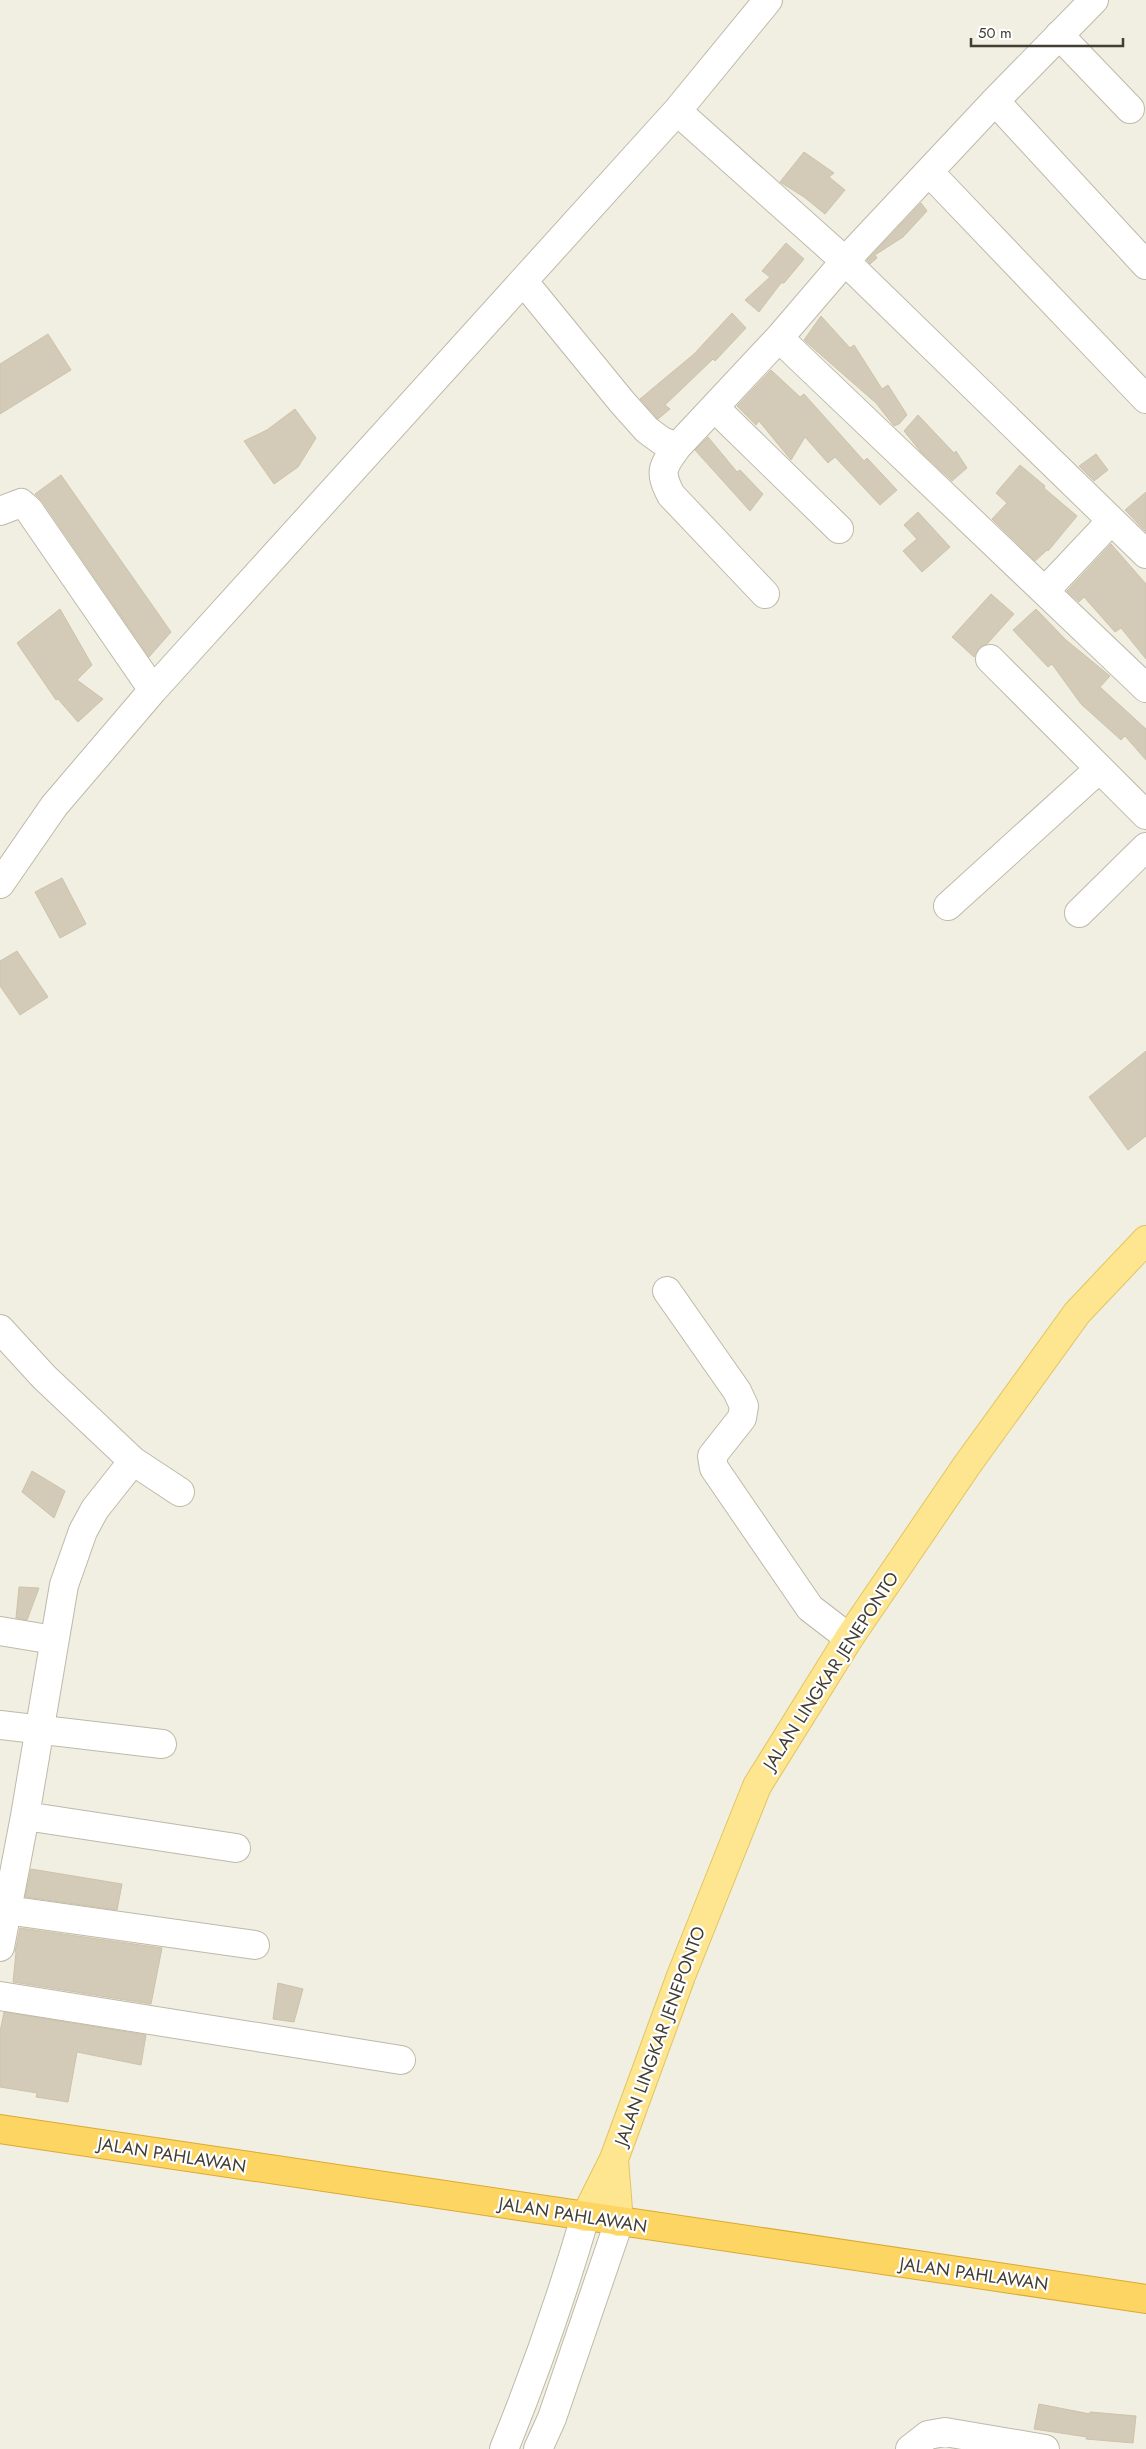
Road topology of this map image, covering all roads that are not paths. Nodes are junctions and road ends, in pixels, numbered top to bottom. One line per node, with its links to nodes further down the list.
1 (768, 0): 6 (street)
2 (1083, 4): 3 (street)
3 (1059, 35): 4 (street); 5 (street)
4 (995, 101): 7 (street); 9 (street)
5 (1130, 109)
6 (678, 111): 8 (street); 10 (street)
7 (930, 173): 8 (street); 12 (street)
8 (845, 262): 11 (street); 16 (street)
9 (1146, 265)
10 (524, 282): 14 (street); 23 (street)
11 (779, 338): 13 (street); 19 (street)
12 (1146, 399)
13 (715, 408): 14 (street); 17 (street)
14 (677, 447): 20 (street)
15 (0, 511): 23 (street)
16 (1111, 520): 18 (street); 19 (street)
17 (839, 529)
18 (1146, 554)
19 (1045, 591): 22 (street)
20 (765, 594)
21 (990, 659): 24 (street)
22 (1146, 688)
23 (153, 690): 27 (street)
24 (1099, 768): 25 (street); 28 (street)
25 (1146, 815)
26 (1146, 847): 29 (street)
27 (0, 884)
28 (948, 906)
29 (1079, 913)
30 (1146, 1240): 36 (main road, JALAN LINGKAR JENEPONTO)
31 (667, 1291): 36 (street)
32 (0, 1330): 33 (street)
33 (133, 1461): 34 (street); 37 (street)
34 (180, 1492)
35 (0, 1631): 37 (street)
36 (849, 1638): 49 (main road, JALAN LINGKAR JENEPONTO)
37 (54, 1640): 39 (street)
38 (0, 1725): 39 (street)
39 (39, 1730): 40 (street); 41 (street)
40 (162, 1744)
41 (25, 1816): 42 (street); 43 (street)
42 (236, 1848)
43 (3, 1910): 44 (street); 45 (street)
44 (255, 1945)
45 (0, 1948)
46 (0, 1996): 47 (street)
47 (401, 2060)
48 (0, 2129): 50 (highway, JALAN PAHLAWAN)
49 (614, 2159): 50 (main road, JALAN LINGKAR JENEPONTO); 51 (main road, JALAN LINGKAR JENEPONTO)
50 (585, 2217): 51 (highway, JALAN PAHLAWAN); 53 (street)
51 (618, 2222): 52 (highway, JALAN PAHLAWAN); 54 (street)
52 (1146, 2299)
53 (504, 2449)
54 (538, 2449)
55 (910, 2449): 56 (street)
56 (1045, 2449)

